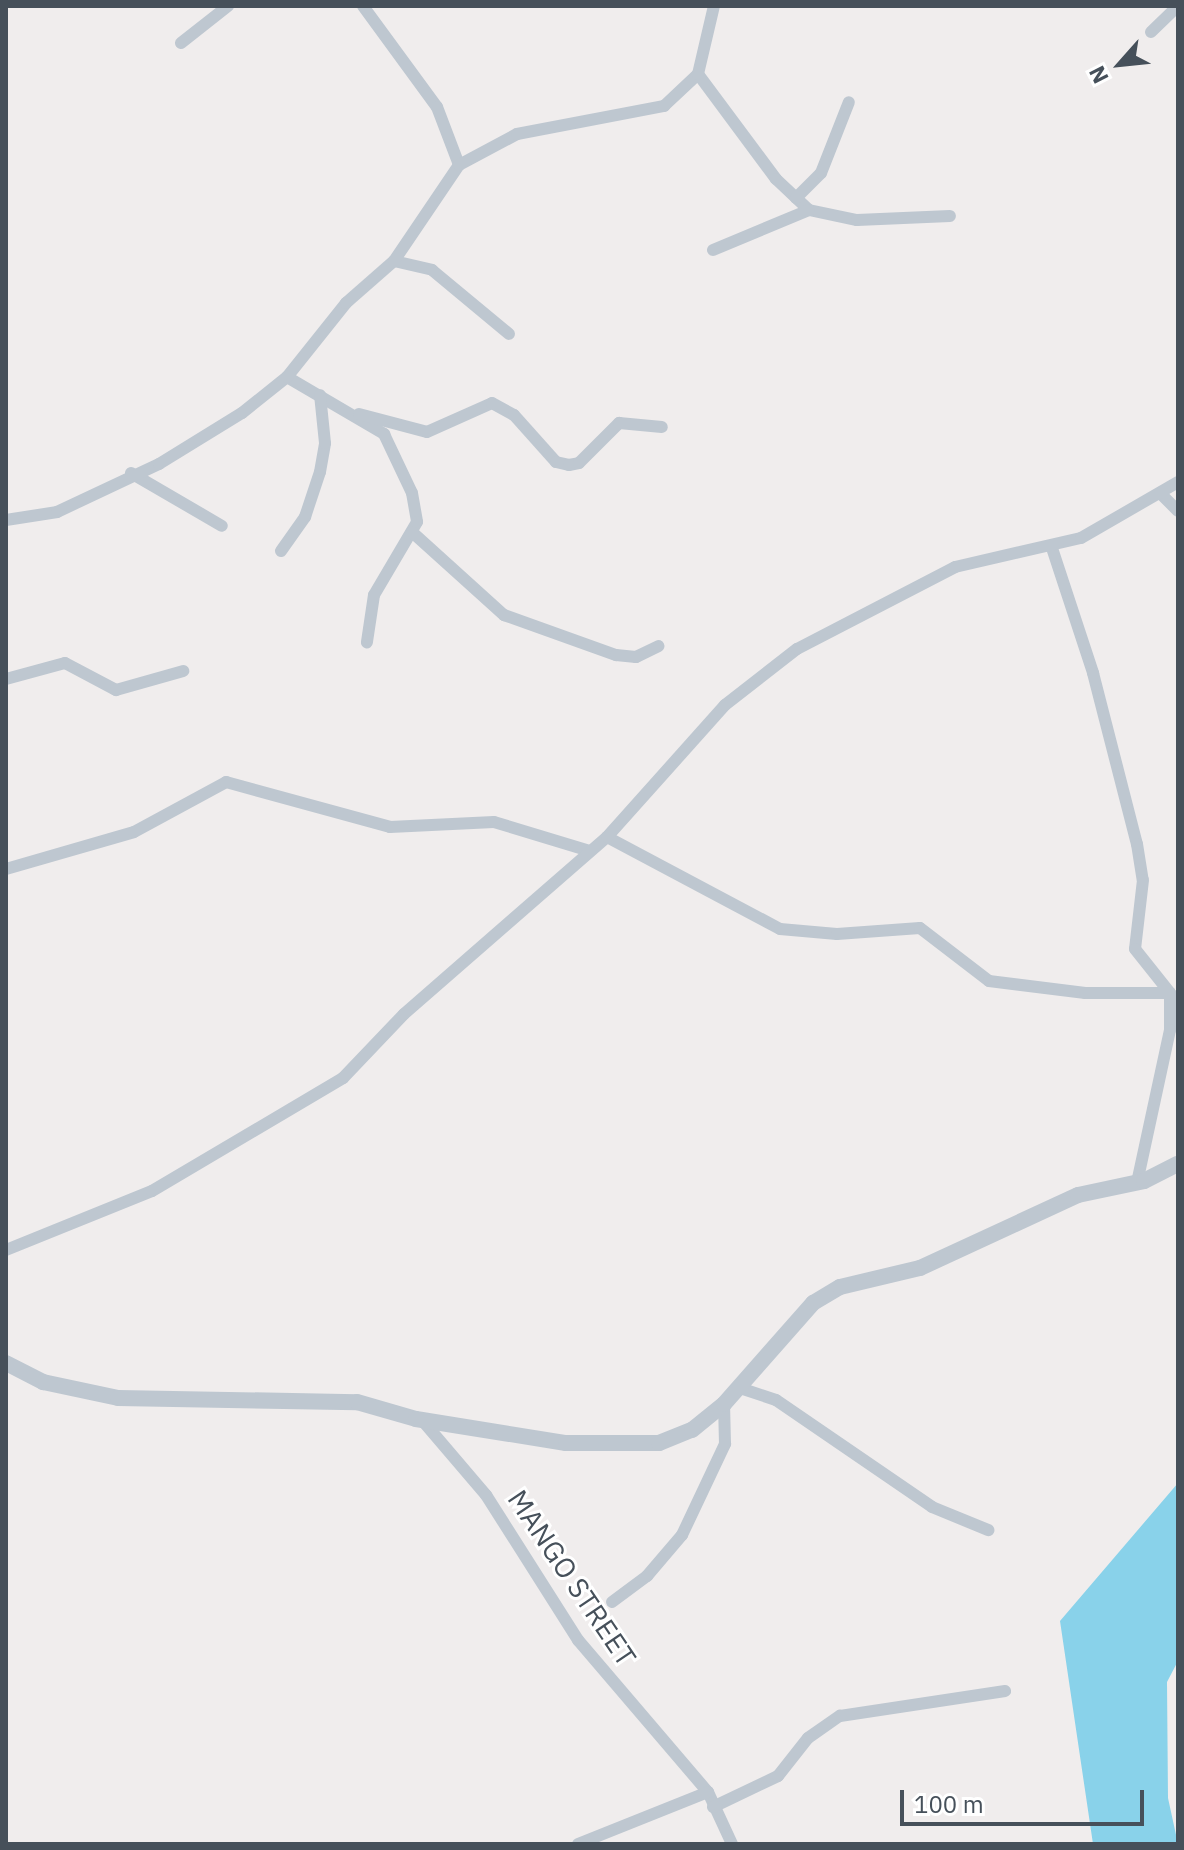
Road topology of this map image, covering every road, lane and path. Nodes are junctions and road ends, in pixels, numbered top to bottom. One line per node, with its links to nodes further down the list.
1 (228, 6): 6 (street)
2 (363, 6): 9 (street)
3 (714, 6): 7 (street)
4 (1178, 6): 5 (street)
5 (1151, 32)
6 (181, 43)
7 (698, 74): 9 (street); 10 (street)
8 (849, 102): 10 (street)
9 (459, 165): 14 (street)
10 (796, 198): 11 (street)
11 (809, 210): 12 (street); 13 (street)
12 (950, 216)
13 (713, 250)
14 (394, 261): 15 (street); 16 (street)
15 (509, 334)
16 (287, 377): 17 (street); 20 (street)
17 (320, 395): 18 (street); 28 (street)
18 (359, 414): 19 (street); 26 (street)
19 (662, 427)
20 (131, 473): 24 (street); 25 (street)
21 (1178, 482): 22 (street)
22 (1160, 493): 23 (street); 27 (street)
23 (1178, 511)
24 (6, 520)
25 (222, 526)
26 (412, 532): 29 (street); 30 (street)
27 (1052, 548): 33 (street); 36 (street)
28 (281, 551)
29 (367, 642)
30 (659, 646)
31 (183, 671): 32 (street)
32 (6, 679)
33 (607, 837): 34 (street); 36 (street)
34 (590, 851): 35 (street); 39 (street)
35 (6, 869)
36 (1170, 993): 38 (street)
37 (1178, 1164): 38 (street)
38 (1137, 1183): 41 (street)
39 (6, 1250)
40 (6, 1363): 43 (street)
41 (737, 1387): 42 (street); 44 (street)
42 (724, 1404): 43 (street); 45 (street)
43 (422, 1420): 47 (street, MANGO STREET)
44 (988, 1530)
45 (612, 1602)
46 (1005, 1691): 48 (street)
47 (708, 1792): 48 (street, MANGO STREET); 49 (street)
48 (713, 1807): 50 (street, MANGO STREET)
49 (578, 1844)
50 (732, 1844)

